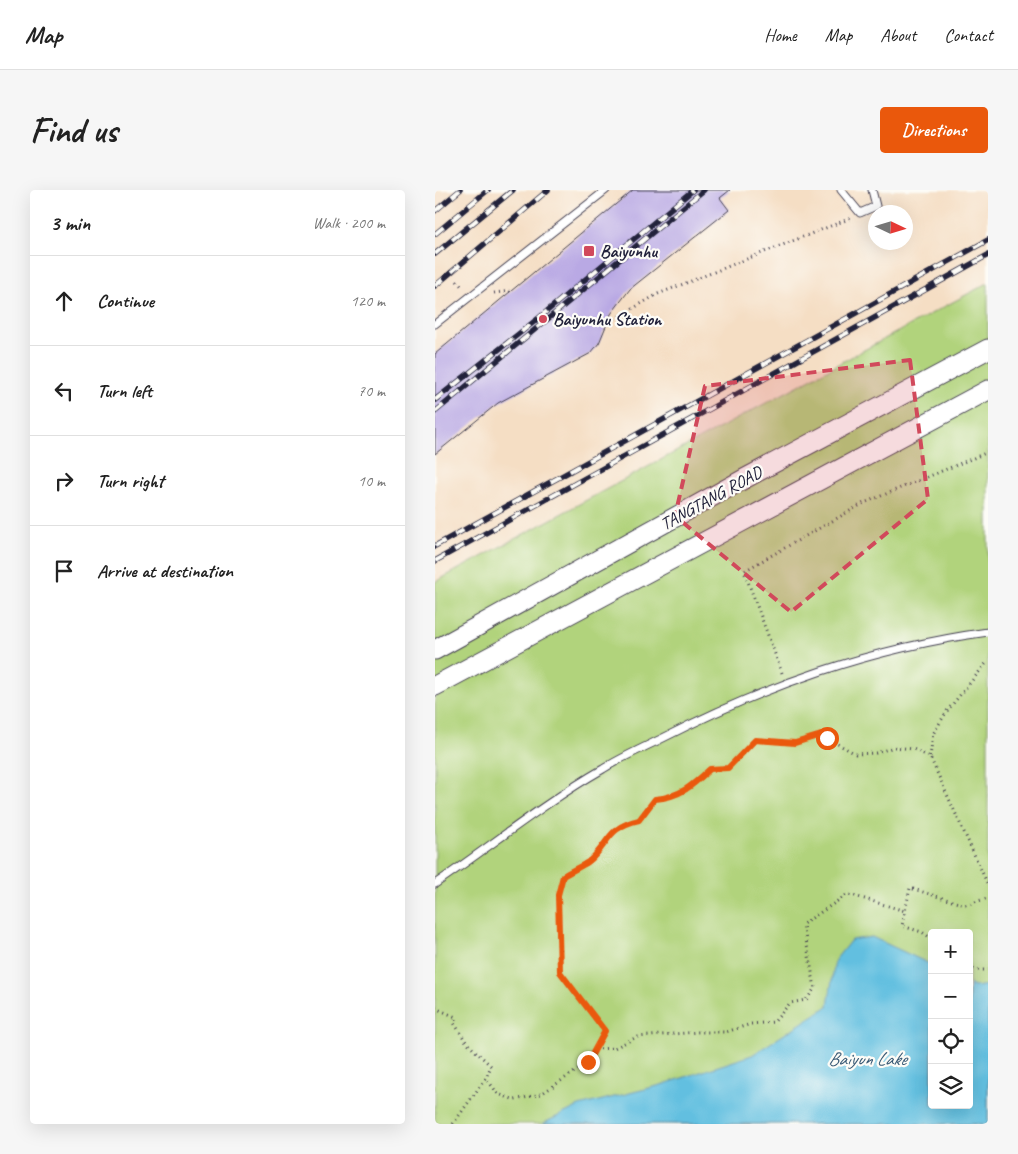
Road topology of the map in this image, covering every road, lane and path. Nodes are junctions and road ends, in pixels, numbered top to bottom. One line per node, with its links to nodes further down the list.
1 (606, 190): 5 (lane)
2 (841, 190): 4 (lane)
3 (872, 190): 4 (lane)
4 (860, 213): 6 (path)
5 (435, 324)
6 (606, 324)
7 (988, 349): 11 (street, TANGTANG ROAD)
8 (988, 390): 14 (street, TANGTANG ROAD)
9 (988, 452): 13 (path)
10 (988, 632): 13 (lane)
11 (435, 650)
12 (988, 661): 15 (path)
13 (785, 683): 16 (lane)
14 (435, 686)
15 (930, 757): 17 (path); 24 (path)
16 (435, 884)
17 (988, 885)
18 (988, 898): 19 (path)
19 (905, 911): 20 (path); 24 (path)
20 (928, 936)
21 (973, 968): 22 (path)
22 (988, 970)
23 (435, 1008): 25 (path)
24 (595, 1049): 25 (path)
25 (486, 1078): 26 (path)
26 (453, 1124)

